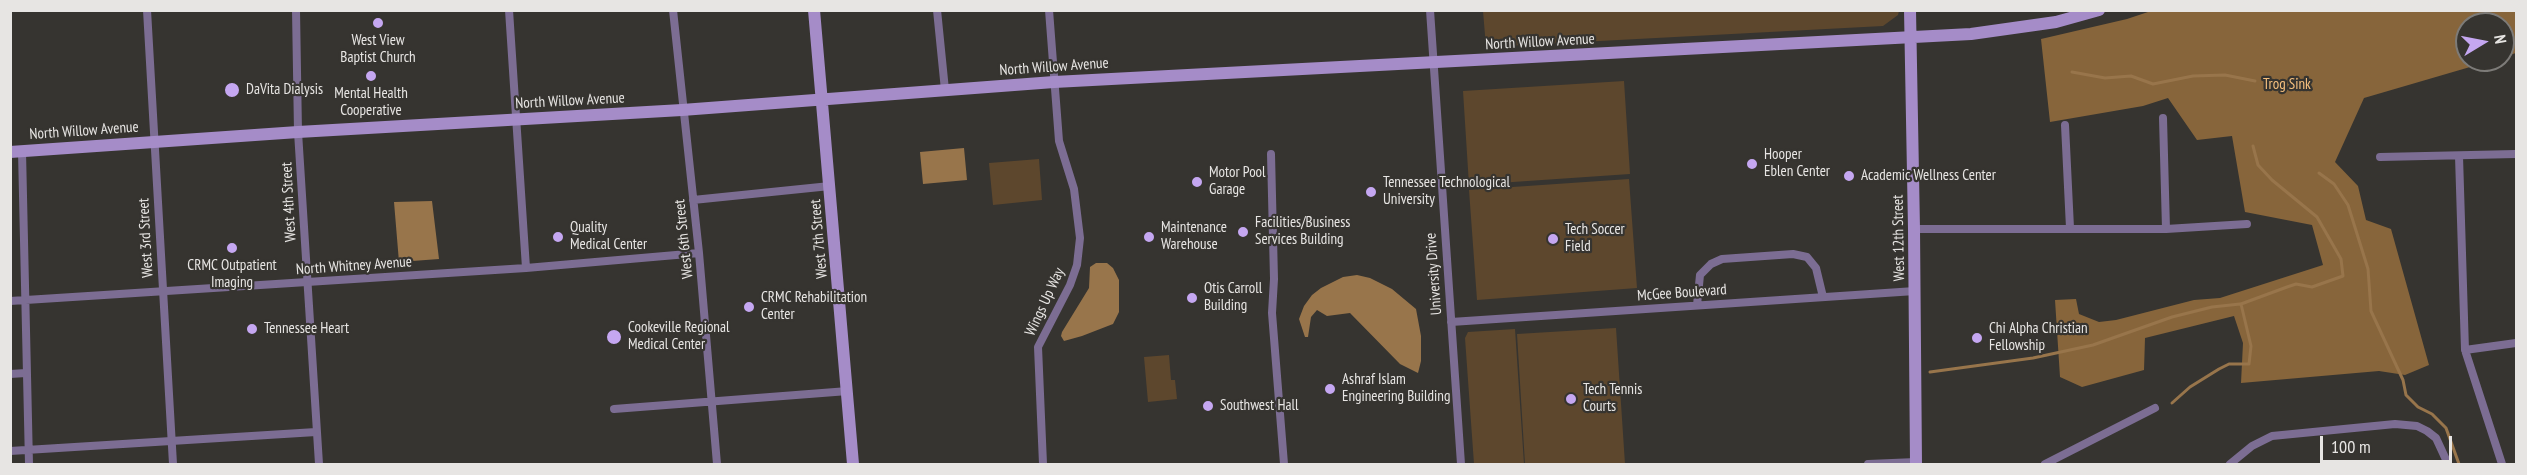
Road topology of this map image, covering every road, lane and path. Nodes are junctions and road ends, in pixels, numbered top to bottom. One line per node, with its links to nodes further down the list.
1 (147, 10): 21 (street, West 3rd Street)
2 (296, 10): 20 (street, West 4th Street)
3 (509, 10): 18 (street)
4 (673, 10): 16 (street, West 6th Street)
5 (814, 10): 15 (main road, West 7th Street)
6 (938, 10): 14 (street)
7 (1049, 10): 13 (street, Wings Up Way)
8 (1430, 10): 12 (street, University Drive)
9 (1910, 10): 11 (main road, West 12th Street)
10 (2099, 10): 11 (main road, North Willow Avenue)
11 (1910, 37): 12 (main road, North Willow Avenue); 32 (main road, West 12th Street)
12 (1433, 62): 13 (main road, North Willow Avenue); 42 (street, University Drive)
13 (1054, 82): 14 (main road, North Willow Avenue); 63 (street, Wings Up Way)
14 (945, 90): 15 (main road, North Willow Avenue)
15 (823, 100): 16 (main road, North Willow Avenue); 27 (main road, West 7th Street)
16 (682, 110): 18 (main road, North Willow Avenue); 28 (street, West 6th Street)
17 (2163, 118): 31 (street)
18 (515, 119): 20 (main road, North Willow Avenue); 34 (street)
19 (2065, 124): 30 (street)
20 (298, 132): 21 (main road, North Willow Avenue); 35 (street, West 4th Street)
21 (154, 141): 22 (main road, North Willow Avenue); 36 (street, West 3rd Street)
22 (16, 151): 39 (street)
23 (1271, 154): 64 (street)
24 (2517, 154): 25 (street)
25 (2459, 156): 26 (street); 44 (street)
26 (2380, 157)
27 (830, 186): 28 (street); 47 (main road, West 7th Street)
28 (693, 200): 33 (street, West 6th Street)
29 (2247, 224): 31 (street)
30 (2070, 228): 31 (street); 32 (street)
31 (2166, 229)
32 (1914, 230): 37 (main road, West 12th Street)
33 (699, 253): 34 (street, North Whitney Avenue); 48 (street, West 6th Street)
34 (526, 268): 35 (street, North Whitney Avenue)
35 (307, 283): 36 (street, North Whitney Avenue); 51 (street, West 4th Street)
36 (163, 291): 39 (street, North Whitney Avenue); 52 (street, West 3rd Street)
37 (1915, 291): 38 (street, McGee Boulevard); 55 (main road, West 12th Street)
38 (1823, 297): 41 (street, McGee Boulevard); 41 (street)
39 (24, 301): 40 (street, North Whitney Avenue); 45 (street)
40 (10, 302)
41 (1697, 305): 42 (street, McGee Boulevard)
42 (1451, 322): 65 (street, University Drive)
43 (2517, 343): 44 (street)
44 (2465, 350): 68 (street)
45 (26, 373): 46 (street); 53 (street)
46 (10, 374)
47 (848, 391): 48 (street); 62 (main road, West 7th Street)
48 (714, 402): 50 (street); 61 (street, West 6th Street)
49 (2155, 408): 57 (street)
50 (614, 409)
51 (316, 432): 52 (street); 60 (street, West 4th Street)
52 (172, 441): 53 (street); 59 (street, West 3rd Street)
53 (28, 451): 54 (street); 58 (street)
54 (10, 452)
55 (1916, 463): 66 (street)
56 (2447, 463): 67 (street)
57 (2046, 464)
58 (29, 465)
59 (173, 465)
60 (319, 465)
61 (717, 465)
62 (853, 465)
63 (1043, 465)
64 (1284, 465)
65 (1461, 465)
66 (1868, 465)
67 (2230, 465)
68 (2502, 465)

